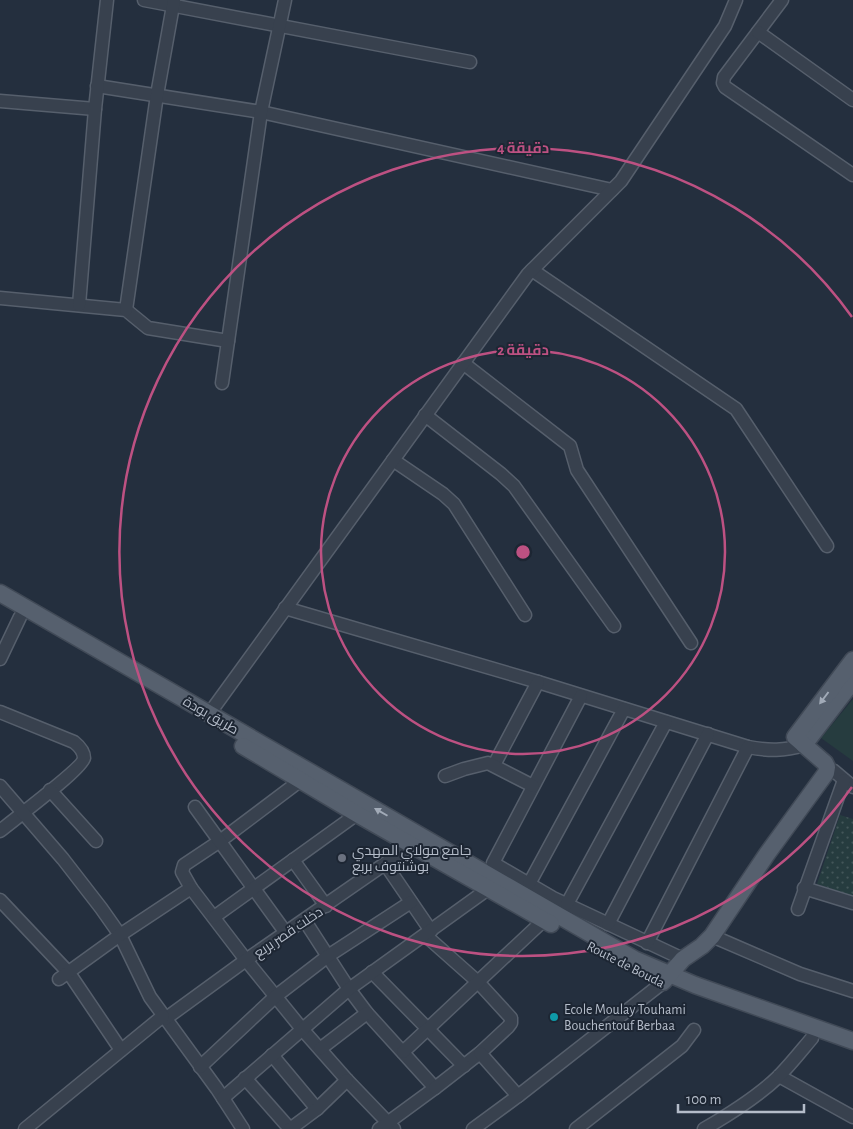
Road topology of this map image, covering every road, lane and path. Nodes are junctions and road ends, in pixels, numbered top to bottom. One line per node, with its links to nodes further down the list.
1 (107, 0): 10 (street)
2 (144, 0): 6 (street)
3 (285, 0): 7 (street)
4 (736, 0): 17 (street)
5 (782, 0): 8 (street)
6 (174, 3): 7 (street); 11 (street)
7 (279, 26): 9 (street); 15 (street)
8 (758, 32): 13 (street); 16 (street)
9 (470, 62)
10 (97, 86): 11 (street); 14 (street)
11 (157, 95): 15 (street); 21 (street)
12 (0, 100): 14 (street)
13 (853, 100)
14 (95, 109): 20 (street)
15 (261, 112): 17 (street); 22 (street)
16 (853, 175)
17 (612, 190): 18 (street)
18 (532, 270): 23 (street); 27 (street)
19 (0, 298): 20 (street)
20 (79, 305): 21 (street)
21 (126, 310): 22 (street)
22 (228, 341): 24 (street)
23 (463, 363): 25 (street); 34 (street)
24 (222, 383)
25 (425, 415): 26 (street); 33 (street)
26 (393, 460): 30 (street); 31 (street)
27 (827, 546)
28 (0, 594): 37 (main road, طريق بودة)
29 (0, 606): 32 (main road, طريق بودة)
30 (285, 608): 39 (street); 43 (street)
31 (525, 615)
32 (20, 617): 35 (street); 37 (main road, طريق بودة)
33 (614, 626)
34 (691, 643)
35 (0, 660)
36 (853, 660): 46 (main road, one-way to 46)
37 (132, 676): 43 (main road, طريق بودة); 51 (main road, طريق بودة)
38 (853, 681): 46 (main road)
39 (538, 682): 40 (street); 48 (street)
40 (581, 696): 41 (street); 54 (street)
41 (624, 709): 44 (street); 65 (street)
42 (0, 712): 55 (street)
43 (208, 714): 62 (main road, طريق بودة, one-way to 43)
44 (666, 722): 45 (street); 73 (street)
45 (708, 734): 47 (street); 79 (street)
46 (800, 741): 47 (street); 49 (main road)
47 (748, 746): 84 (street)
48 (494, 765): 50 (street); 54 (street)
49 (827, 770): 52 (street); 83 (main road)
50 (445, 776)
51 (301, 780): 58 (main road, طريق بودة); 61 (street)
52 (848, 783): 69 (street)
53 (0, 786): 57 (street)
54 (533, 786): 65 (street)
55 (50, 790): 57 (street); 60 (street)
56 (195, 807): 61 (street)
57 (22, 812): 59 (street); 82 (street)
58 (357, 814): 62 (main road, طريق بودة); 63 (street)
59 (0, 831)
60 (96, 841)
61 (220, 841): 66 (street); 67 (street)
62 (418, 841): 64 (street, دخلت قصر بربع); 68 (main road, Route de Bouda); 90 (main road, Route de Bouda)
63 (293, 860): 67 (street); 74 (street)
64 (386, 864): 71 (street); 74 (street, دخلت قصر بربع)
65 (529, 884): 73 (street)
66 (191, 888): 76 (street); 82 (street)
67 (254, 888): 76 (street); 80 (street)
68 (488, 888): 77 (main road, Route de Bouda); 81 (street)
69 (804, 888): 72 (street); 75 (street)
70 (0, 900): 89 (street)
71 (411, 902): 81 (street); 85 (street)
72 (853, 903)
73 (567, 904): 79 (street)
74 (326, 906): 78 (street, دخلت قصر بربع)
75 (798, 909)
76 (214, 917): 87 (street)
77 (544, 920): 90 (main road, Route de Bouda); 91 (street)
78 (305, 921): 80 (street, دخلت قصر بربع); 85 (street)
79 (608, 924): 84 (street)
80 (286, 933): 87 (street, دخلت قصر بربع)
81 (428, 933): 88 (street); 91 (street)
82 (120, 935): 89 (street); 96 (street)
83 (712, 936): 86 (main road); 93 (street)
84 (646, 943): 86 (street)
85 (328, 956): 92 (street); 94 (street)
86 (683, 959): 90 (main road)
87 (246, 960): 94 (street); 96 (street, دخلت قصر بربع)
88 (372, 972): 92 (street); 97 (street)
89 (64, 976): 103 (street)
90 (665, 979): 100 (main road, Route de Bouda); 101 (main road, Route de Bouda); 114 (street)
91 (478, 982): 97 (street); 105 (street)
92 (349, 989): 95 (street); 98 (street)
93 (853, 991)
94 (276, 996): 98 (street); 109 (street)
95 (368, 1013): 102 (street); 104 (street)
96 (164, 1018): 103 (street, دخلت قصر بربع); 109 (street)
97 (428, 1028): 104 (street); 108 (street)
98 (302, 1029): 102 (street); 107 (street)
99 (694, 1030): 123 (street)
100 (812, 1038): 106 (main road, Route de Bouda); 110 (street)
101 (853, 1041)
102 (320, 1049): 112 (street)
103 (121, 1050): 119 (street, دخلت قصر بربع)
104 (403, 1052): 113 (street)
105 (480, 1053): 108 (street); 114 (street)
106 (853, 1053)
107 (272, 1055): 111 (street); 116 (street)
108 (464, 1066): 113 (street)
109 (200, 1067): 115 (street)
110 (779, 1076): 117 (street); 124 (street)
111 (245, 1078): 115 (street); 121 (street)
112 (347, 1080): 116 (street); 118 (street)
113 (436, 1088): 118 (street)
114 (518, 1096): 122 (street)
115 (223, 1098): 120 (street)
116 (317, 1109): 121 (street)
117 (853, 1116)
118 (387, 1127)
119 (25, 1129)
120 (243, 1129)
121 (290, 1129)
122 (473, 1129)
123 (576, 1129)
124 (704, 1129)

